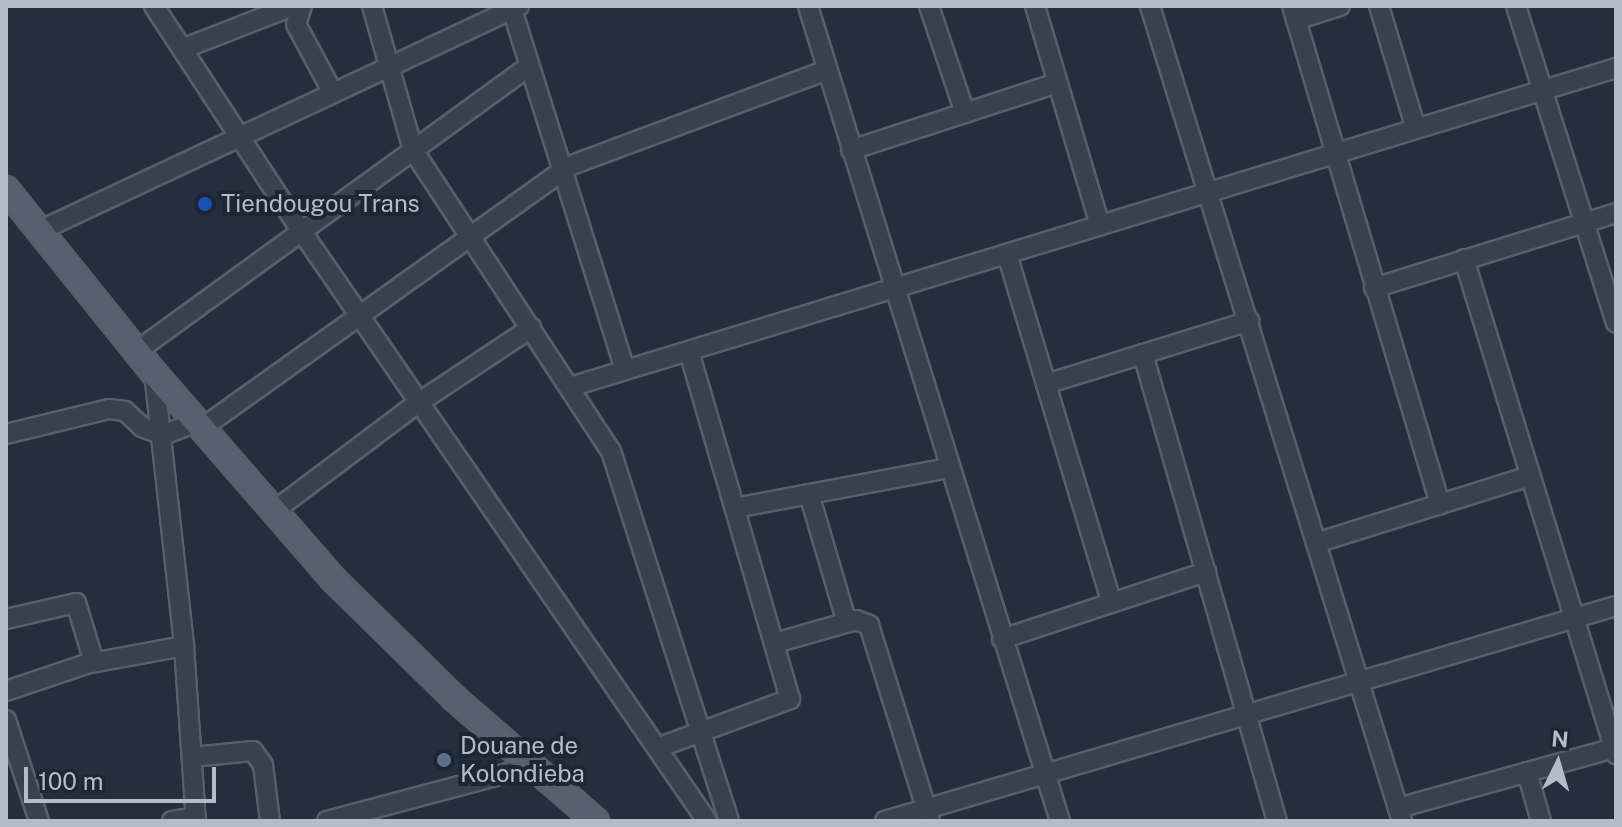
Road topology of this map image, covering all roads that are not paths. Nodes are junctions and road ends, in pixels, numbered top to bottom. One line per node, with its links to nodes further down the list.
1 (154, 6): 14 (street)
2 (293, 6): 14 (street)
3 (302, 6): 21 (street)
4 (372, 6): 15 (street)
5 (808, 6): 17 (street)
6 (929, 6): 22 (street)
7 (1035, 6): 19 (street)
8 (1150, 6): 30 (street)
9 (1340, 6): 13 (street)
10 (1379, 6): 23 (street)
11 (1516, 6): 20 (street)
12 (514, 7): 15 (street); 28 (street)
13 (1294, 13): 27 (street)
14 (182, 49): 24 (street)
15 (389, 67): 21 (street); 25 (street)
16 (1616, 68): 20 (street)
17 (827, 70): 26 (street); 28 (street)
18 (522, 71): 25 (street)
19 (1057, 83): 22 (street); 33 (street)
20 (1543, 90): 23 (street); 32 (street)
21 (333, 93): 24 (street)
22 (965, 113): 26 (street)
23 (1416, 129): 27 (street)
24 (239, 137): 34 (street); 35 (street)
25 (413, 150): 34 (street); 36 (street)
26 (851, 150): 40 (street)
27 (1335, 153): 30 (street); 39 (street)
28 (563, 170): 36 (street); 48 (street)
29 (6, 189): 35 (main road)
30 (1208, 192): 33 (street); 42 (street)
31 (1616, 213): 32 (street)
32 (1584, 221): 38 (street); 43 (street)
33 (1100, 225): 37 (street)
34 (300, 229): 41 (street); 45 (street)
35 (39, 231): 45 (main road)
36 (470, 236): 41 (street); 44 (street)
37 (1007, 254): 40 (street); 50 (street)
38 (1464, 259): 39 (street); 57 (street)
39 (1374, 288): 59 (street)
40 (893, 289): 46 (street); 56 (street)
41 (360, 315): 52 (street); 53 (street)
42 (1248, 321): 47 (street); 62 (street)
43 (1616, 323)
44 (531, 328): 51 (street); 52 (street)
45 (137, 351): 49 (main road)
46 (689, 351): 48 (street); 60 (street)
47 (1143, 354): 50 (street); 63 (street)
48 (625, 370): 51 (street)
49 (154, 373): 53 (main road); 55 (street)
50 (1046, 384): 64 (street)
51 (570, 387): 77 (street)
52 (418, 403): 61 (street); 78 (street)
53 (200, 425): 55 (street); 61 (main road)
54 (6, 434): 55 (street)
55 (163, 435): 71 (street)
56 (948, 468): 58 (street); 69 (street)
57 (1530, 476): 59 (street); 66 (street)
58 (809, 494): 60 (street); 68 (street)
59 (1440, 504): 62 (street)
60 (735, 508): 70 (street)
61 (274, 511): 81 (main road)
62 (1316, 543): 73 (street)
63 (1206, 572): 64 (street); 75 (street)
64 (1112, 603): 69 (street)
65 (1616, 606): 66 (street)
66 (1574, 618): 73 (street); 79 (street)
67 (6, 619): 72 (street)
68 (847, 623): 70 (street); 85 (street)
69 (1002, 639): 83 (street)
70 (775, 643): 77 (street)
71 (184, 646): 72 (street); 80 (street)
72 (94, 662): 74 (street)
73 (1359, 682): 75 (street); 84 (street)
74 (6, 691)
75 (1246, 715): 83 (street); 96 (street)
76 (6, 720): 87 (street)
77 (701, 733): 78 (street); 93 (street)
78 (657, 748): 92 (street)
79 (1615, 751): 82 (street)
80 (192, 757): 86 (street); 89 (street)
81 (526, 761): 90 (street); 91 (main road)
82 (1527, 772): 84 (street); 97 (street)
83 (1045, 774): 85 (street); 95 (street)
84 (1400, 814)
85 (928, 815): 94 (street)
86 (196, 819): 88 (street)
87 (39, 821)
88 (172, 821)
89 (270, 821)
90 (327, 821)
91 (596, 821)
92 (707, 821)
93 (729, 821)
94 (885, 821)
95 (1060, 821)
96 (1277, 821)
97 (1541, 821)

